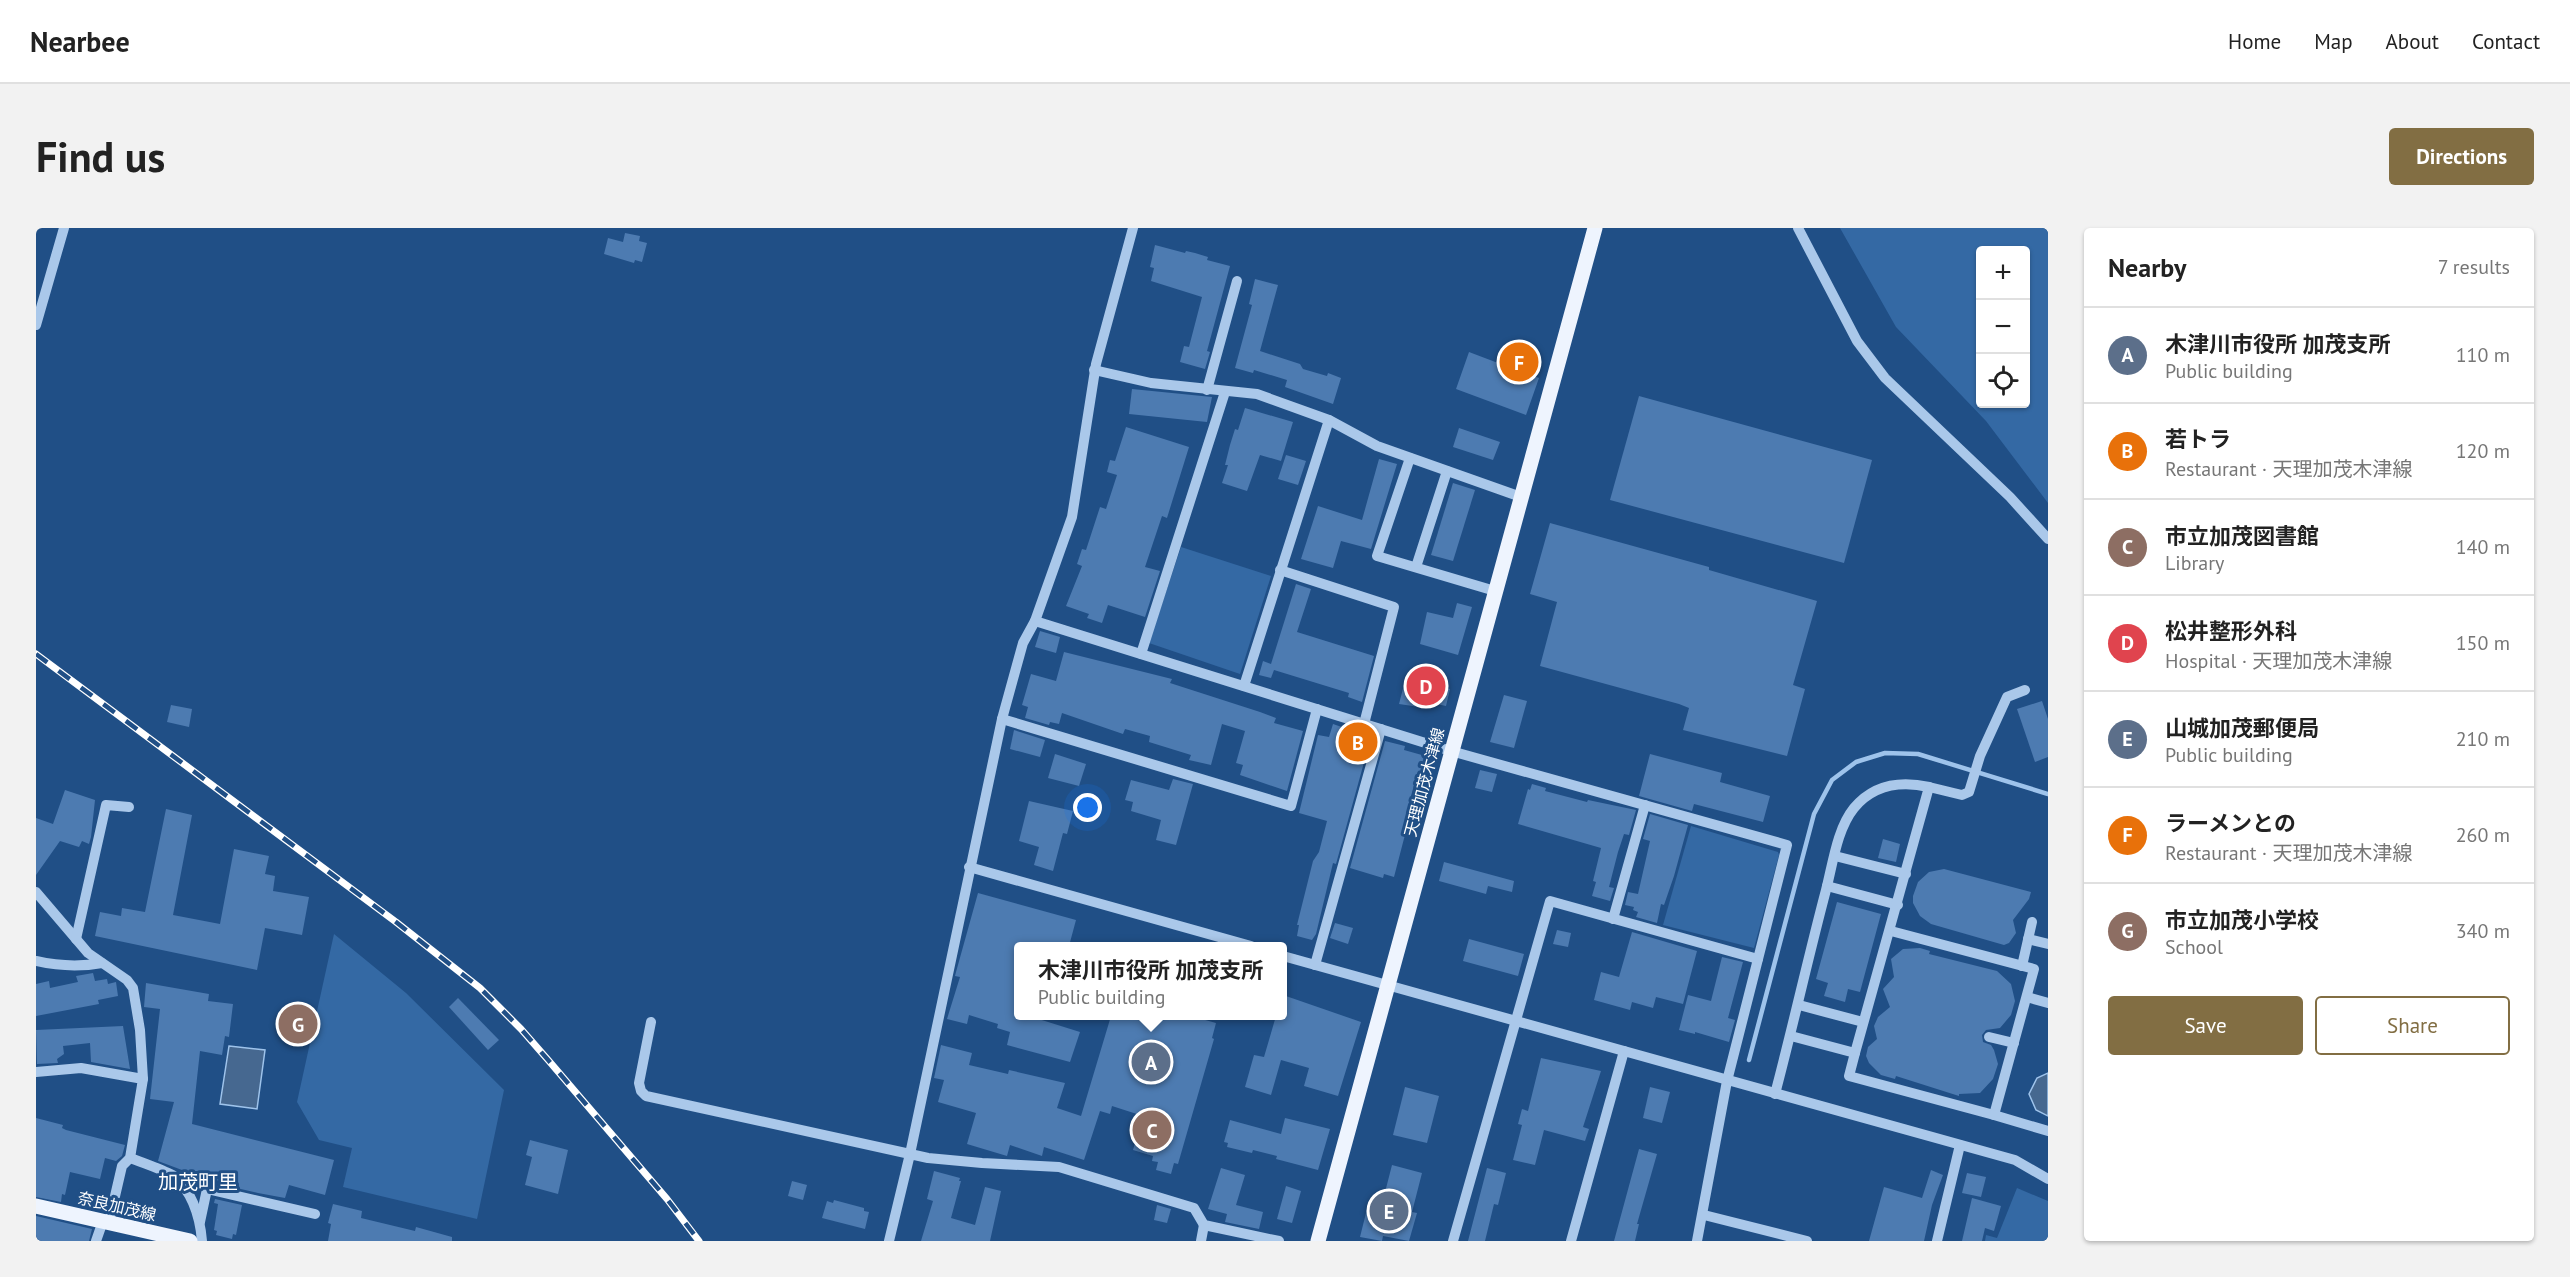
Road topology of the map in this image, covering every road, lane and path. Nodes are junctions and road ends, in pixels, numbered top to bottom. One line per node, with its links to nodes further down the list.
1 (64, 228): 6 (street)
2 (1133, 228): 7 (street)
3 (1595, 228): 13 (main road, 天理加茂木津線)
4 (1798, 228): 14 (street)
5 (1237, 281): 8 (street)
6 (36, 325)
7 (1094, 370): 8 (street); 18 (street)
8 (1208, 390): 9 (street)
9 (1225, 392): 10 (street); 19 (street)
10 (1329, 420): 11 (street); 16 (street)
11 (1410, 458): 12 (street); 15 (street)
12 (1447, 471): 13 (street); 15 (street)
13 (1521, 497): 17 (main road, 天理加茂木津線)
14 (2048, 538)
15 (1416, 567): 17 (street)
16 (1280, 570): 20 (street); 24 (street)
17 (1495, 591): 26 (main road, 天理加茂木津線)
18 (1035, 621): 19 (street); 23 (street)
19 (1141, 654): 20 (street)
20 (1244, 686): 22 (street)
21 (2025, 690): 27 (street)
22 (1317, 709): 23 (street); 24 (street)
23 (1002, 718): 31 (street)
24 (1364, 724): 25 (street)
25 (1381, 729): 26 (street); 47 (street)
26 (1451, 751): 28 (street); 49 (main road, 天理加茂木津線)
27 (1929, 787): 30 (street); 32 (street)
28 (1645, 806): 36 (street); 44 (street)
29 (129, 807): 39 (street)
30 (1835, 856): 32 (street); 33 (street)
31 (969, 867): 41 (street); 68 (street)
32 (1906, 874): 35 (street)
33 (1827, 886): 35 (street); 52 (street)
34 (36, 892): 39 (street)
35 (1898, 905): 38 (street)
36 (1613, 919): 44 (street); 53 (street)
37 (2032, 922): 40 (street)
38 (1891, 931): 48 (street); 55 (street)
39 (76, 939): 46 (street)
40 (2028, 939): 42 (street); 48 (street)
41 (1237, 942)
42 (2048, 944)
43 (1287, 957): 47 (street)
44 (1758, 959): 63 (street)
45 (36, 961): 46 (street)
46 (102, 963): 62 (street)
47 (1315, 964): 49 (street)
48 (2022, 966): 50 (street)
49 (1389, 985): 53 (street); 83 (main road, 天理加茂木津線)
50 (2027, 997): 51 (street); 58 (street)
51 (2048, 1003)
52 (1799, 1005): 55 (street); 56 (street)
53 (1517, 1021): 59 (street); 84 (street)
54 (651, 1022): 68 (street)
55 (1863, 1022): 60 (street)
56 (1791, 1036): 60 (street); 64 (street)
57 (1989, 1037): 58 (street)
58 (2014, 1043): 65 (street)
59 (1623, 1051): 63 (street); 85 (street)
60 (1855, 1053): 65 (street)
61 (36, 1072): 62 (street)
62 (143, 1079): 69 (street)
63 (1727, 1081): 64 (street); 73 (street)
64 (1775, 1094): 67 (street)
65 (1994, 1115): 66 (street)
66 (2048, 1131)
67 (1960, 1145): 70 (street); 88 (street)
68 (910, 1154): 76 (street); 80 (street)
69 (130, 1158): 74 (street); 75 (street)
70 (2048, 1179)
71 (36, 1206): 74 (main road, 奈良加茂線)
72 (315, 1214): 75 (street)
73 (1704, 1215): 86 (street); 87 (street)
74 (106, 1221): 77 (street); 78 (main road, 奈良加茂線)
75 (200, 1222): 79 (street)
76 (1204, 1225): 81 (street); 82 (street)
77 (96, 1241)
78 (190, 1241)
79 (202, 1241)
80 (889, 1241)
81 (1201, 1241)
82 (1279, 1241)
83 (1318, 1241)
84 (1453, 1241)
85 (1571, 1241)
86 (1697, 1241)
87 (1807, 1241)
88 (1937, 1241)

